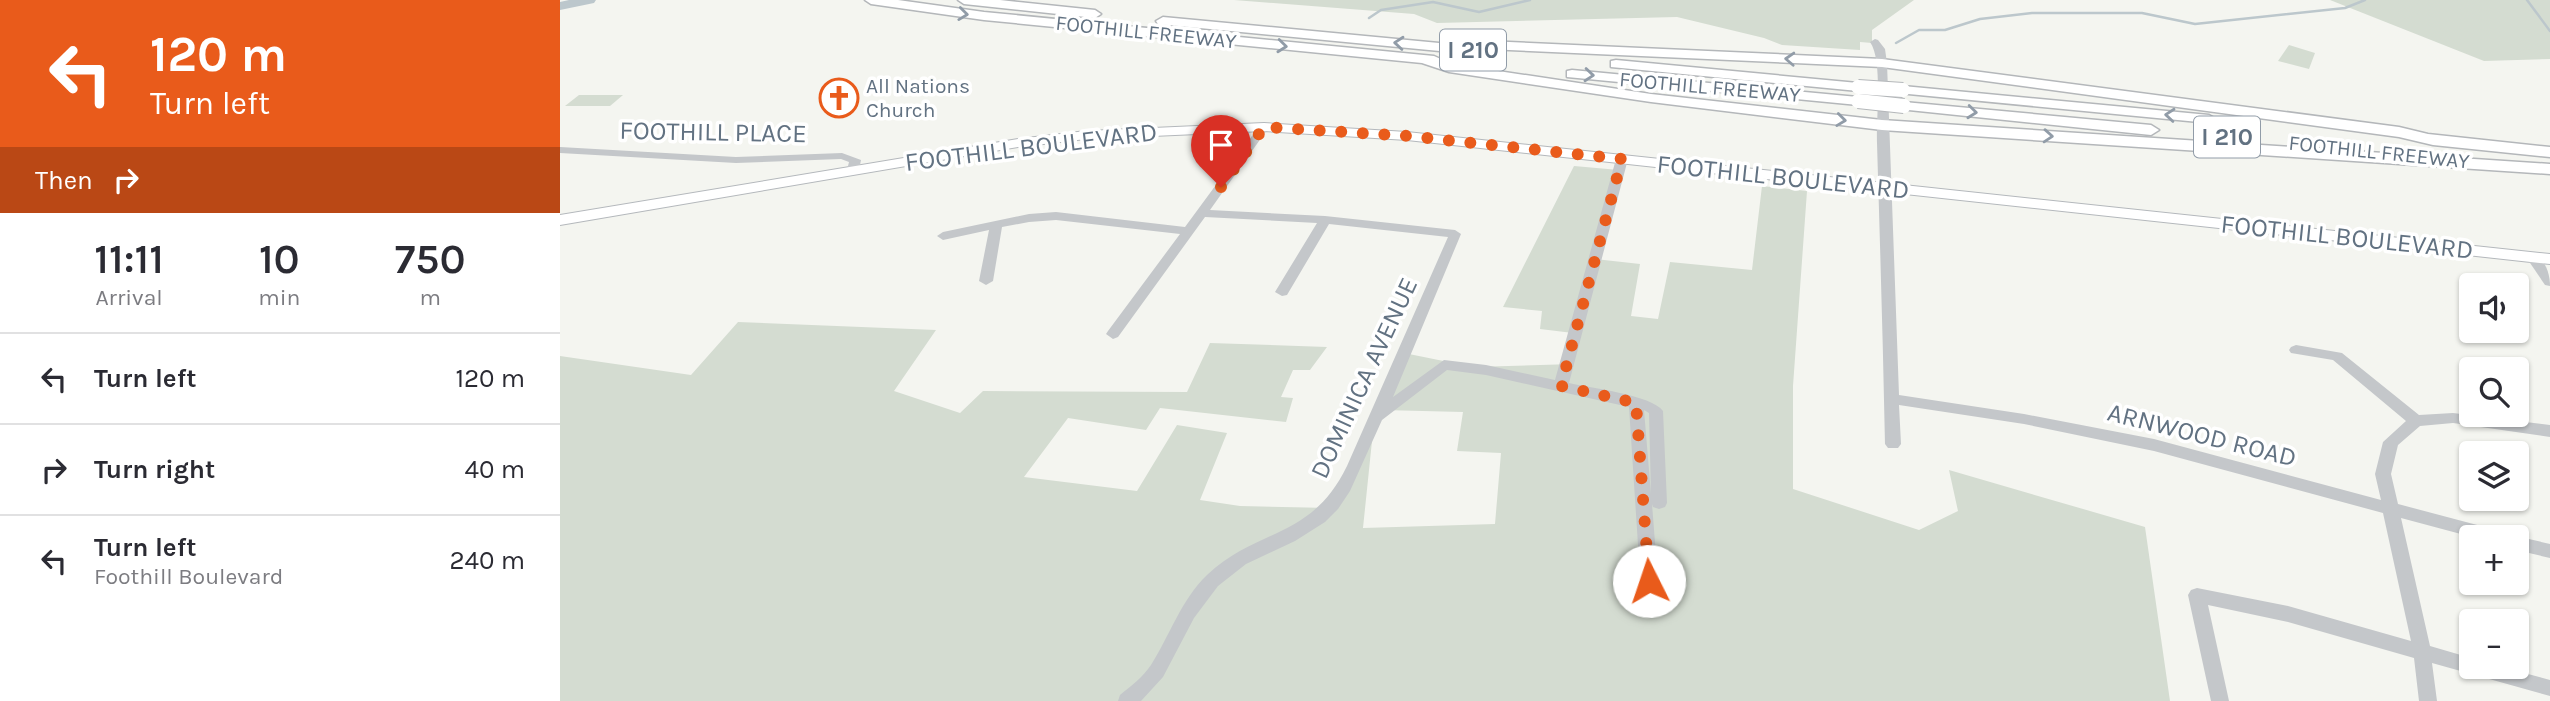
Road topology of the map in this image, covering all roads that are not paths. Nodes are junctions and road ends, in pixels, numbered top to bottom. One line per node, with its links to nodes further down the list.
1 (871, 0): 5 (highway, FOOTHILL FREEWAY / I 210, one-way to 5)
2 (964, 0): 4 (highway, FOOTHILL FREEWAY / I 210, one-way to 2)
3 (1875, 42): 6 (street)
4 (1438, 47): 6 (highway, one-way to 4); 7 (highway, FOOTHILL FREEWAY / I 210)
5 (1424, 60): 7 (highway, FOOTHILL FREEWAY / I 210, one-way to 7); 9 (highway, one-way to 9)
6 (1882, 62): 9 (street); 11 (highway)
7 (1858, 94): 8 (highway, FOOTHILL FREEWAY / I 210, bridge)
8 (1904, 98): 11 (highway, FOOTHILL FREEWAY / I 210, one-way to 8); 15 (highway, FOOTHILL FREEWAY / I 210, one-way to 15)
9 (1882, 125): 15 (highway, one-way to 15); 17 (street)
10 (1264, 127): 14 (main road, FOOTHILL BOULEVARD); 16 (main road, FOOTHILL BOULEVARD); 18 (street)
11 (2433, 140): 13 (highway, FOOTHILL FREEWAY / I 210)
12 (560, 150): 16 (street, FOOTHILL PLACE)
13 (2550, 152)
14 (1622, 159): 17 (main road, FOOTHILL BOULEVARD); 31 (street)
15 (2550, 169)
16 (853, 170): 20 (main road, FOOTHILL BOULEVARD)
17 (1886, 187): 24 (main road, FOOTHILL BOULEVARD); 32 (street)
18 (1202, 213): 19 (street); 22 (street)
19 (1325, 219): 28 (street); 34 (street, DOMINICA AVENUE)
20 (560, 220)
21 (996, 225): 22 (street); 23 (street); 26 (street)
22 (1187, 231): 29 (street)
23 (943, 236)
24 (2532, 257): 25 (main road, FOOTHILL BOULEVARD); 27 (street)
25 (2550, 259)
26 (986, 281)
27 (2550, 282)
28 (1282, 292)
29 (1113, 334)
30 (2296, 349): 35 (street)
31 (1561, 386): 33 (street); 34 (street)
32 (1892, 399): 37 (street); 39 (street, ARNWOOD ROAD)
33 (1636, 403): 38 (street); 43 (street)
34 (1376, 417): 48 (street, DOMINICA AVENUE)
35 (2416, 421): 36 (street); 39 (street)
36 (2550, 430)
37 (1893, 444)
38 (1659, 503)
39 (2392, 510): 40 (street, ARNWOOD ROAD); 44 (street)
40 (2459, 527)
41 (2529, 546): 42 (street)
42 (2550, 551)
43 (1651, 606)
44 (2422, 652): 45 (street); 49 (street); 50 (street)
45 (2459, 662)
46 (2518, 679): 47 (street)
47 (2550, 688)
48 (1127, 701)
49 (2221, 701)
50 (2428, 701)

